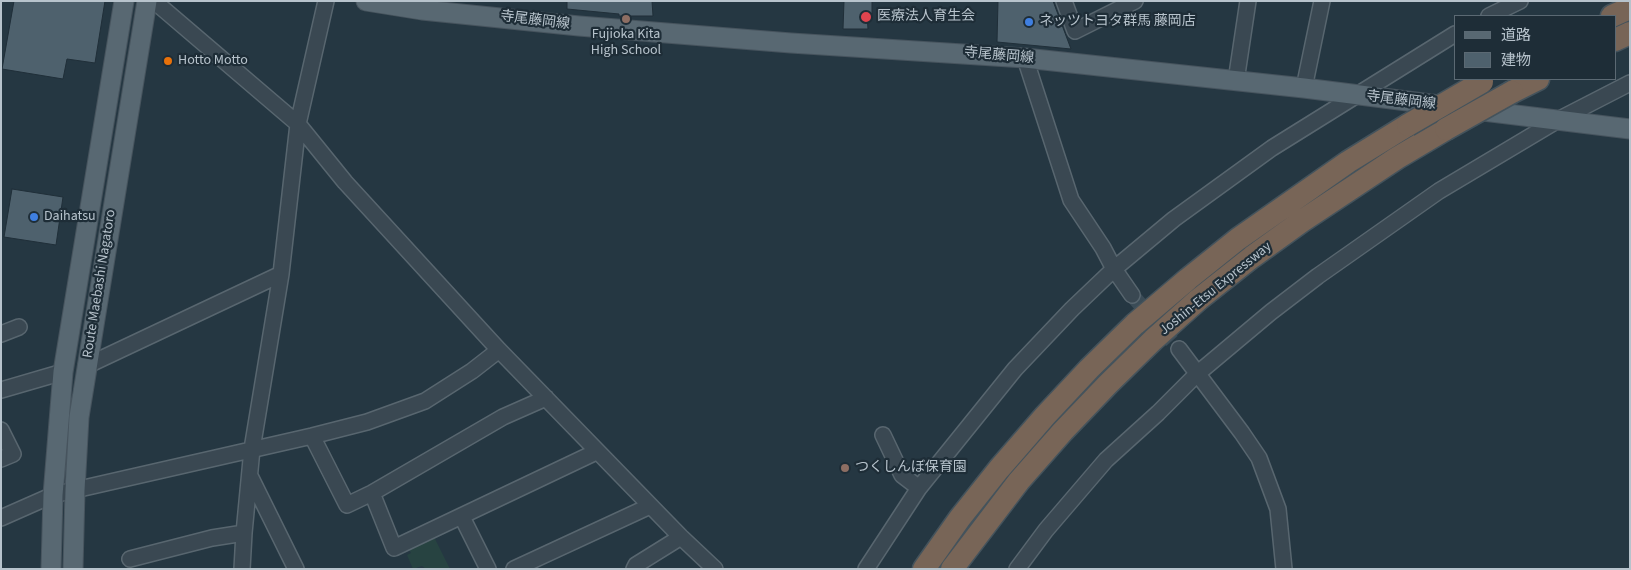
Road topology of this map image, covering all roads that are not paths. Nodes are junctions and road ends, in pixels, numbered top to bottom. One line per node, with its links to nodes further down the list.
1 (124, 1): 35 (main road, Route Maebashi Nagatoro)
2 (147, 1): 34 (main road, Route Maebashi Nagatoro)
3 (154, 1): 25 (street)
4 (326, 1): 25 (street)
5 (366, 1): 17 (main road, 寺尾藤岡線)
6 (1064, 1): 7 (street)
7 (1135, 1)
8 (1248, 1): 19 (street)
9 (1322, 1): 22 (street)
10 (1520, 1): 12 (street)
11 (1630, 8): 13 (highway)
12 (1491, 15)
13 (1614, 15)
14 (1630, 33): 16 (highway)
15 (1454, 35): 23 (street)
16 (1616, 40)
17 (1025, 58): 19 (main road, 寺尾藤岡線); 27 (street)
18 (1536, 80): 66 (highway, Joshin-Etsu Expressway, bridge)
19 (1236, 81): 22 (main road, 寺尾藤岡線)
20 (1485, 81): 65 (highway, Joshin-Etsu Expressway, bridge)
21 (1630, 83): 24 (street)
22 (1304, 88): 23 (main road, 寺尾藤岡線)
23 (1357, 95): 24 (main road, 寺尾藤岡線); 27 (street)
24 (1558, 120): 26 (main road, 寺尾藤岡線); 36 (street)
25 (298, 124): 28 (street); 33 (street)
26 (1630, 128)
27 (1114, 269): 29 (street); 46 (street)
28 (281, 274): 34 (street); 42 (street)
29 (1132, 295)
30 (18, 327): 31 (street)
31 (1, 334)
32 (1179, 349): 36 (street)
33 (499, 350): 38 (street); 41 (street)
34 (86, 366): 47 (main road, Route Maebashi Nagatoro)
35 (63, 372): 37 (street); 49 (main road, Route Maebashi Nagatoro)
36 (1197, 374): 67 (street); 68 (street)
37 (1, 390)
38 (546, 398): 43 (street); 48 (street)
39 (1, 430): 44 (street)
40 (883, 435): 46 (street)
41 (312, 436): 42 (street); 48 (street)
42 (252, 449): 45 (street); 47 (street)
43 (596, 452): 50 (street); 51 (street)
44 (1, 459)
45 (250, 476): 53 (street); 59 (street)
46 (919, 488): 64 (street)
47 (75, 490): 49 (street); 57 (main road, Route Maebashi Nagatoro)
48 (372, 493): 51 (street)
49 (53, 495): 52 (street); 56 (main road, Route Maebashi Nagatoro)
50 (650, 506): 54 (street); 61 (street)
51 (462, 517): 60 (street)
52 (1, 518)
53 (244, 533): 55 (street); 58 (street)
54 (680, 537): 62 (street); 63 (street)
55 (130, 559)
56 (52, 569)
57 (73, 569)
58 (242, 569)
59 (296, 569)
60 (488, 569)
61 (514, 569)
62 (634, 569)
63 (715, 569)
64 (866, 569)
65 (924, 569)
66 (952, 569)
67 (1017, 569)
68 (1284, 569)

